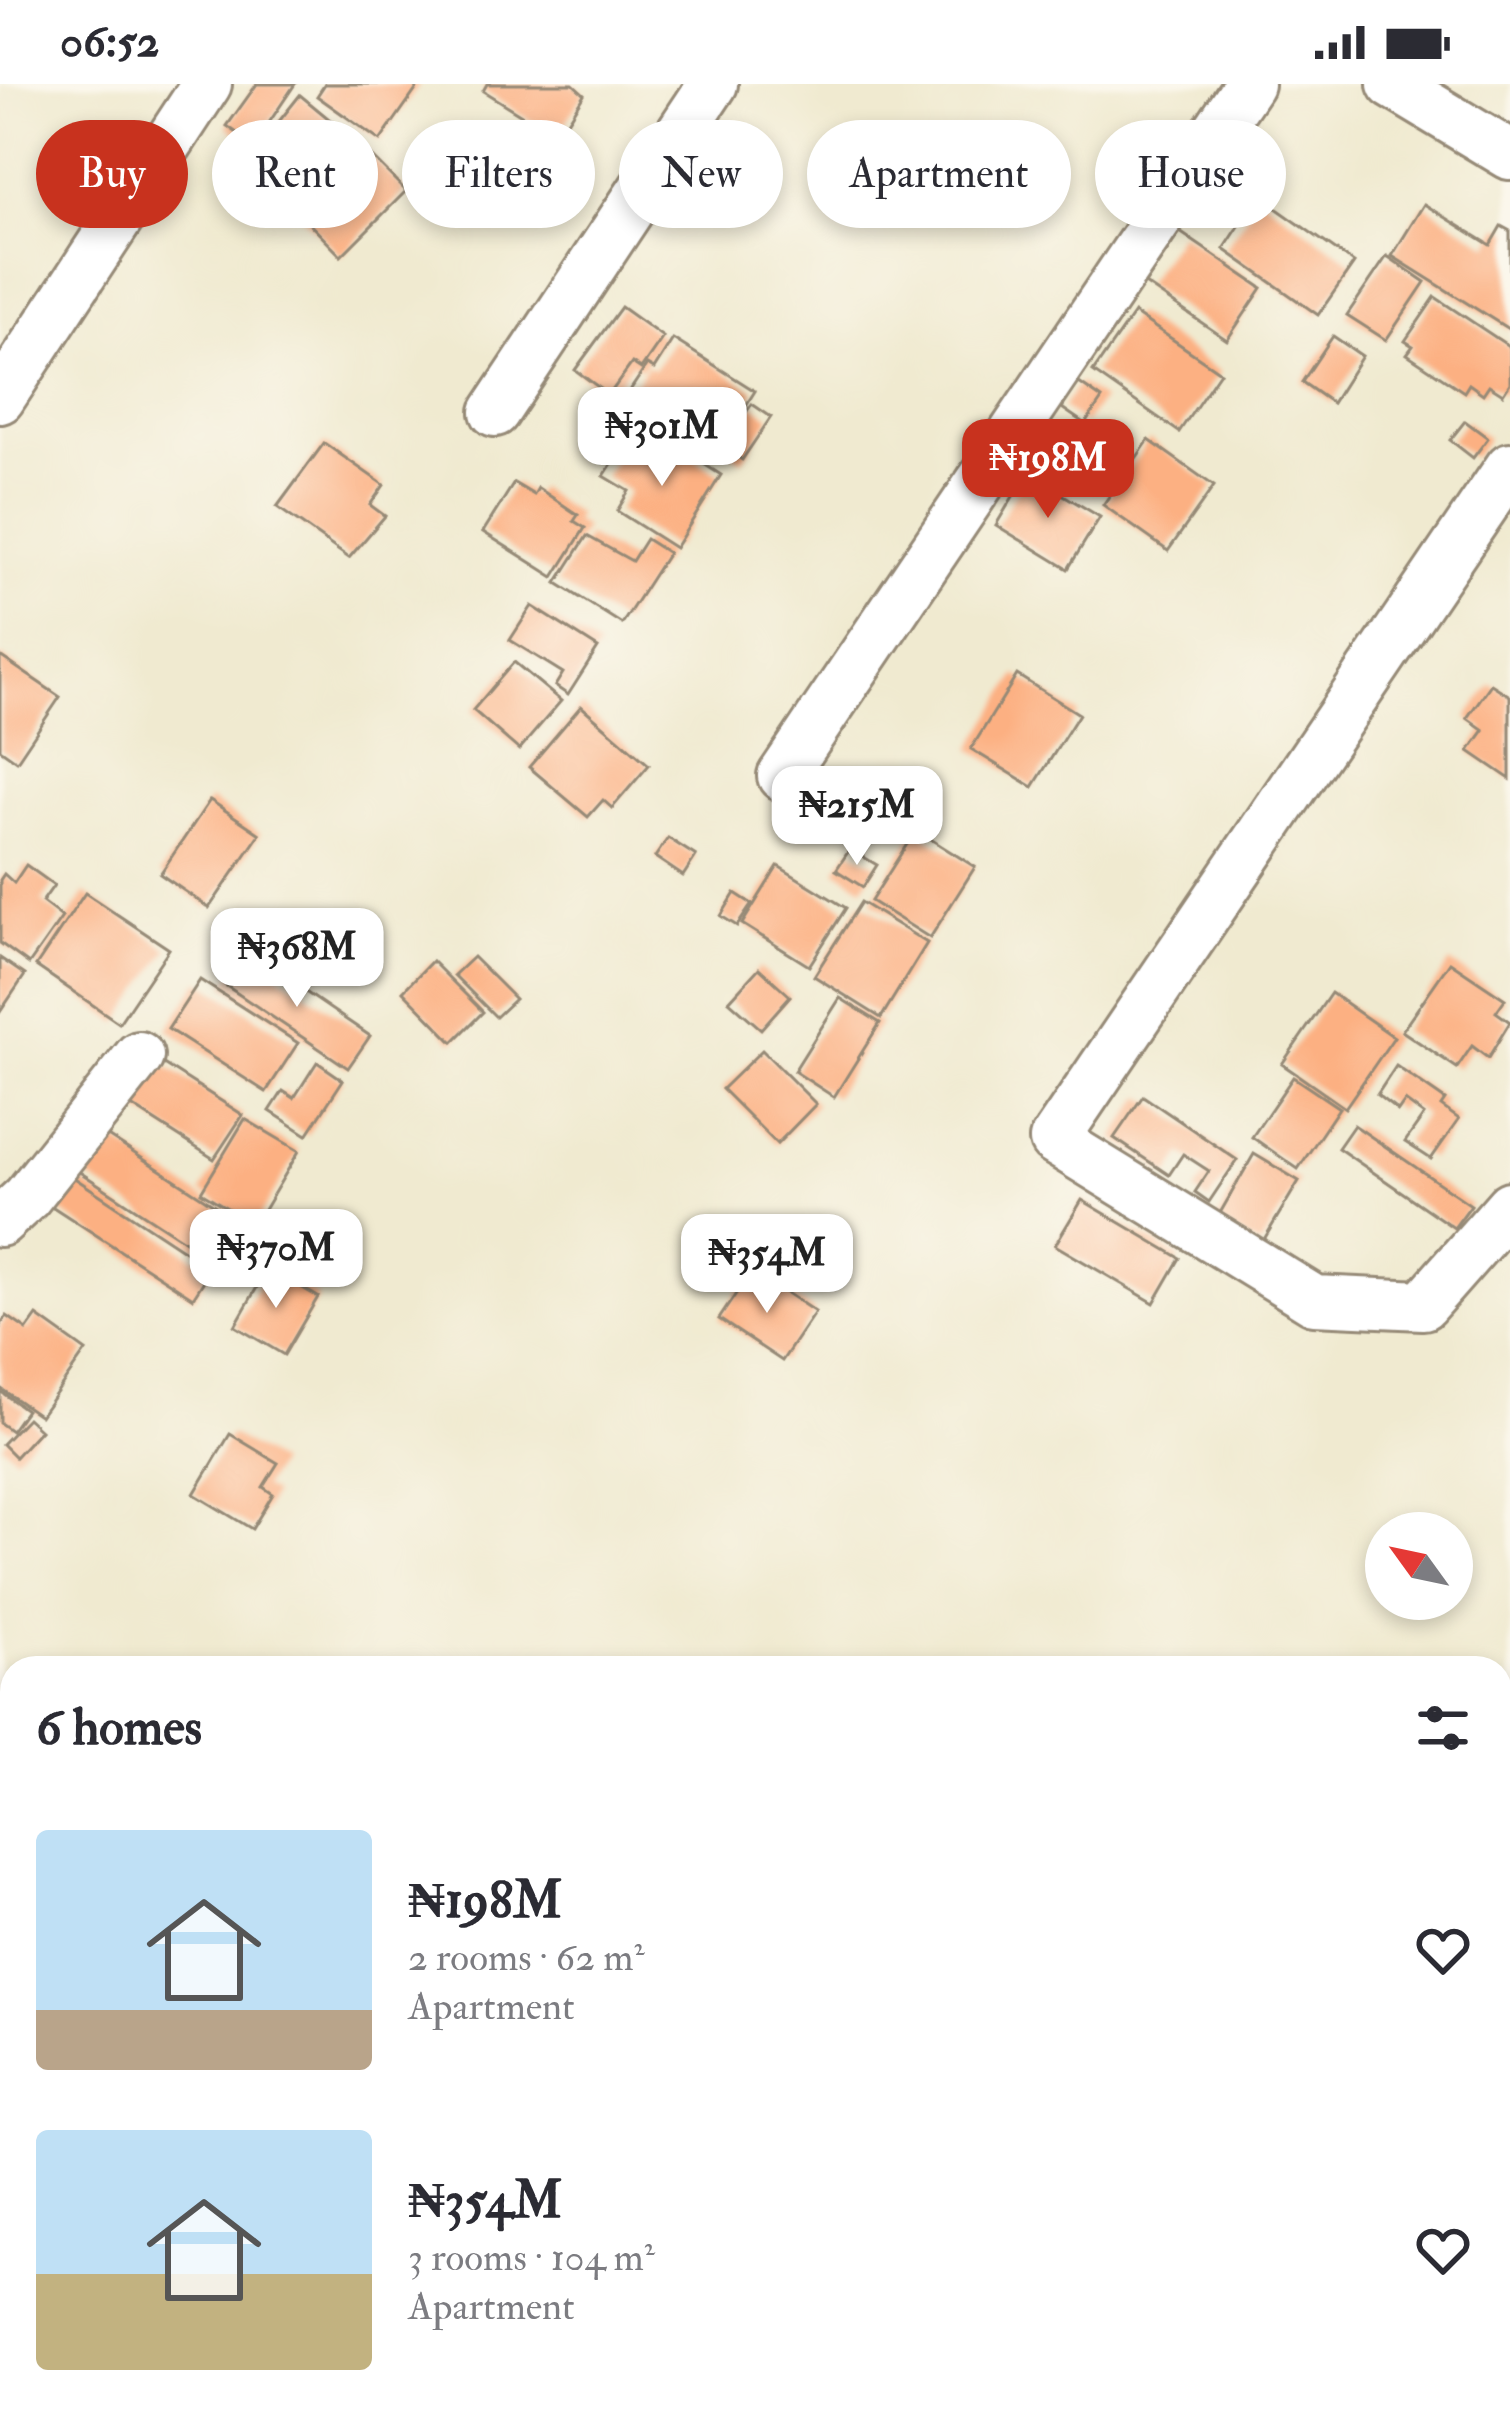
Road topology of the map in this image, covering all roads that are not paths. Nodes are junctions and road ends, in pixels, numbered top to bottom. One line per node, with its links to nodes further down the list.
1 (207, 84): 6 (street)
2 (712, 84): 7 (street)
3 (1249, 84): 9 (street)
4 (1392, 84): 5 (street)
5 (1510, 155)
6 (0, 399)
7 (495, 412)
8 (1510, 467): 11 (street)
9 (782, 776)
10 (140, 1056): 12 (street)
11 (1510, 1206)
12 (0, 1222)

